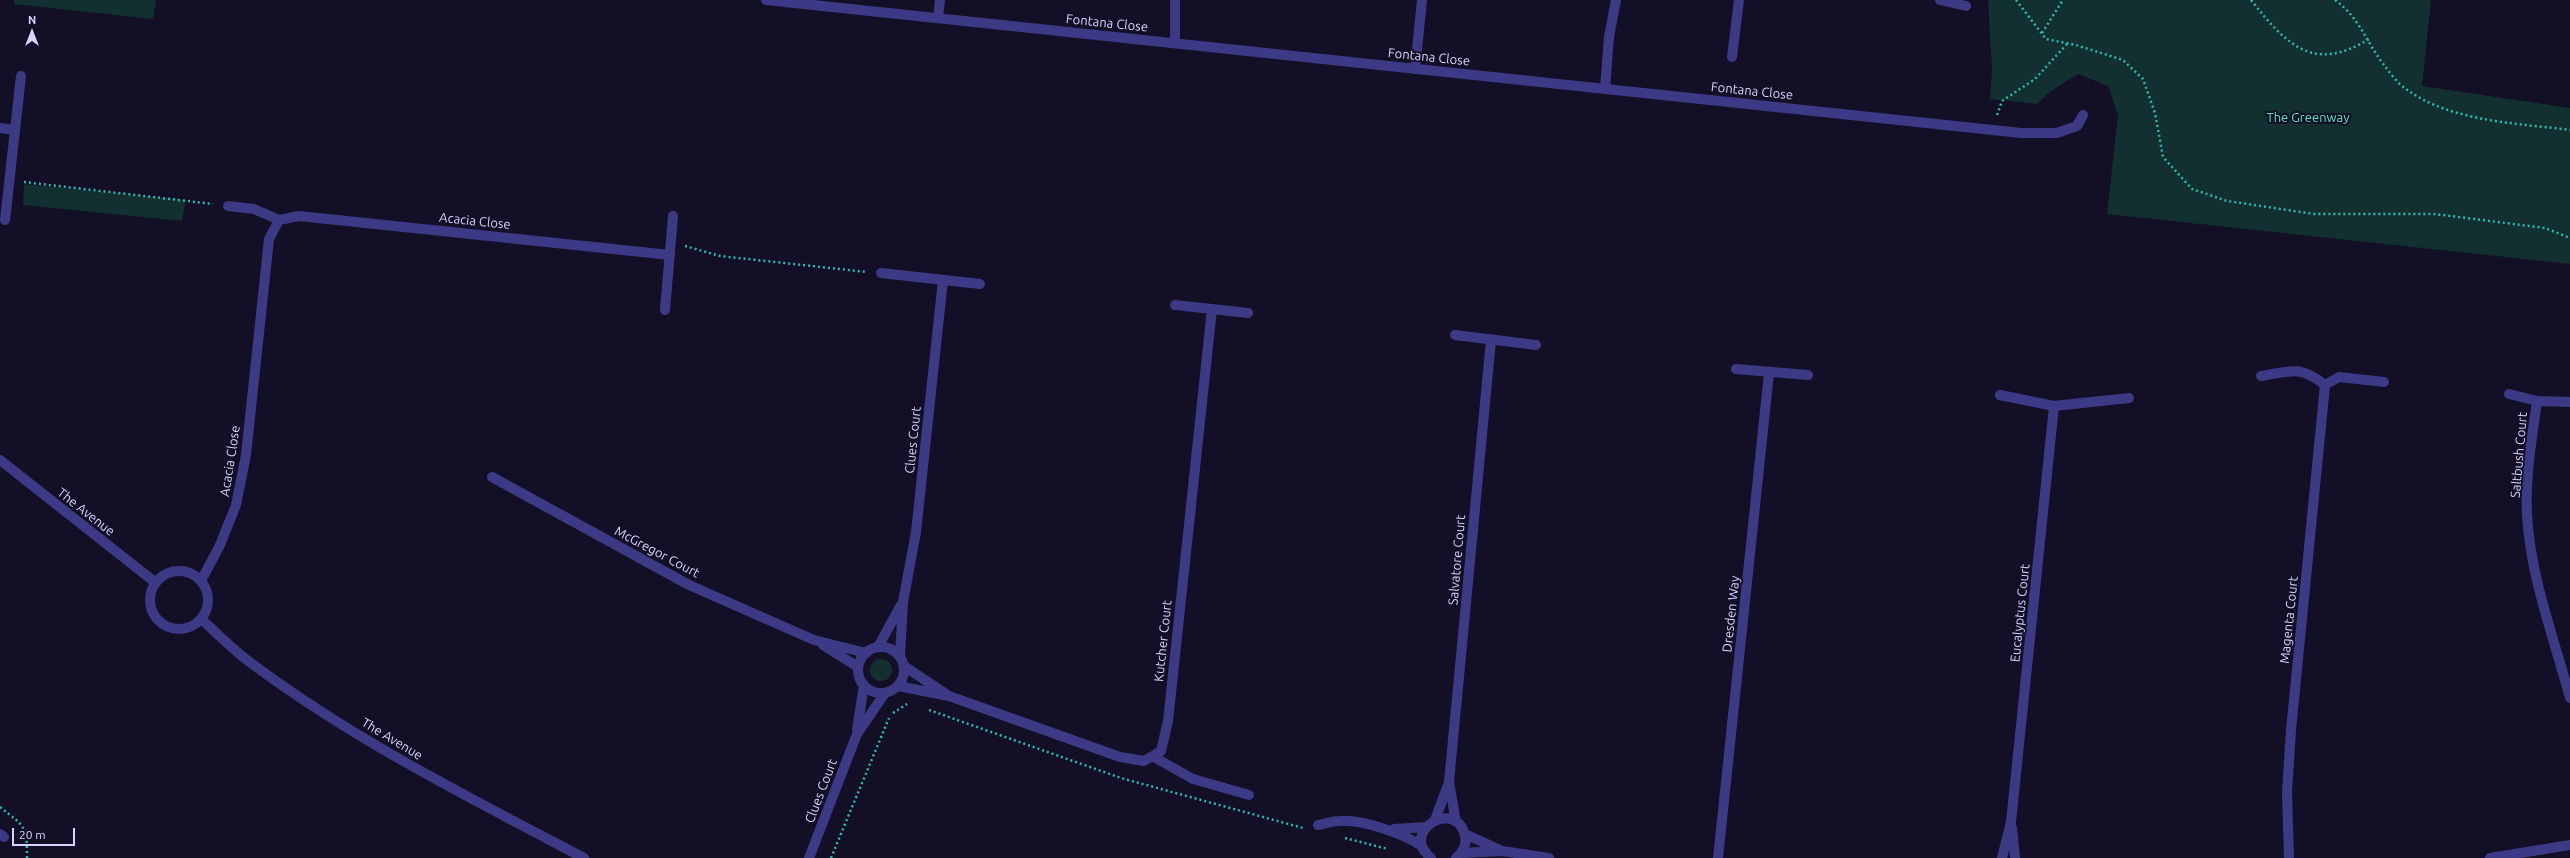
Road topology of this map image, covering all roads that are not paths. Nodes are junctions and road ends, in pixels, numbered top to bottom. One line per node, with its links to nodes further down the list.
1 (766, 0): 9 (street, Fontana Close)
2 (940, 0): 9 (street)
3 (1175, 0): 10 (street)
4 (1422, 0): 12 (street)
5 (1616, 0): 14 (street)
6 (1739, 0): 11 (street)
7 (1940, 0): 8 (street)
8 (1966, 6)
9 (938, 18): 10 (street, Fontana Close)
10 (1175, 43): 12 (street, Fontana Close)
11 (1732, 57)
12 (1415, 69): 14 (street, Fontana Close)
13 (20, 76): 17 (street)
14 (1605, 89): 15 (street, Fontana Close)
15 (2083, 116)
16 (0, 128): 17 (street)
17 (15, 130): 20 (street)
18 (228, 206): 21 (street)
19 (673, 216): 22 (street)
20 (5, 220)
21 (279, 220): 22 (street, Acacia Close); 47 (street, Acacia Close)
22 (670, 250): 28 (street)
23 (880, 273): 24 (street)
24 (942, 280): 25 (street); 49 (street, Clues Court)
25 (980, 284)
26 (1175, 305): 27 (street)
27 (1212, 309): 29 (street); 63 (street, Kutcher Court)
28 (665, 310)
29 (1248, 313)
30 (1455, 335): 31 (street)
31 (1491, 340): 32 (street); 64 (street, Salvatore Court)
32 (1536, 345)
33 (1736, 369): 34 (street)
34 (1769, 373): 35 (street); 81 (street, Dresden Way)
35 (1808, 375)
36 (2261, 376): 38 (street)
37 (2384, 382): 38 (street)
38 (2325, 385): 84 (street, Magenta Court)
39 (2509, 394): 42 (street, Saltbush Court)
40 (2000, 395): 44 (street)
41 (2129, 398): 44 (street)
42 (2537, 401): 43 (street, Saltbush Court); 61 (street, Saltbush Court)
43 (2570, 402)
44 (2054, 406): 68 (street, Eucalyptus Court)
45 (0, 460): 48 (street, The Avenue)
46 (492, 477): 51 (street, McGregor Court)
47 (201, 581): 48 (street); 50 (street)
48 (156, 583): 50 (street)
49 (903, 602): 52 (street, Clues Court); 54 (street, Clues Court)
50 (201, 619): 78 (street, The Avenue)
51 (814, 640): 53 (street, McGregor Court); 56 (street, McGregor Court)
52 (878, 647): 53 (street); 54 (street)
53 (866, 653): 56 (street)
54 (900, 656): 55 (street)
55 (904, 666): 58 (street); 60 (street)
56 (858, 667): 57 (street)
57 (864, 685): 59 (street); 62 (street, Clues Court)
58 (898, 686): 59 (street); 60 (street)
59 (885, 693): 62 (street, Clues Court)
60 (949, 696): 63 (street)
61 (2570, 698)
62 (857, 734): 79 (street, Clues Court)
63 (1154, 757): 65 (street)
64 (1449, 782): 66 (street, Salvatore Court); 67 (street, Salvatore Court)
65 (1248, 795)
66 (1435, 820): 67 (street); 70 (street)
67 (1456, 822): 72 (street)
68 (2011, 822): 82 (street, Eucalyptus Court); 83 (street, Eucalyptus Court)
69 (1314, 827): 71 (street)
70 (1426, 827): 71 (street); 74 (street)
71 (1388, 829): 74 (street)
72 (1465, 834): 75 (street); 76 (street)
73 (2570, 845): 85 (street)
74 (1422, 846): 77 (street)
75 (1502, 851): 76 (street); 80 (street)
76 (1459, 855)
77 (1429, 857)
78 (584, 858)
79 (808, 858)
80 (1549, 858)
81 (1718, 858)
82 (2002, 858)
83 (2015, 858)
84 (2289, 858)
85 (2490, 858)

